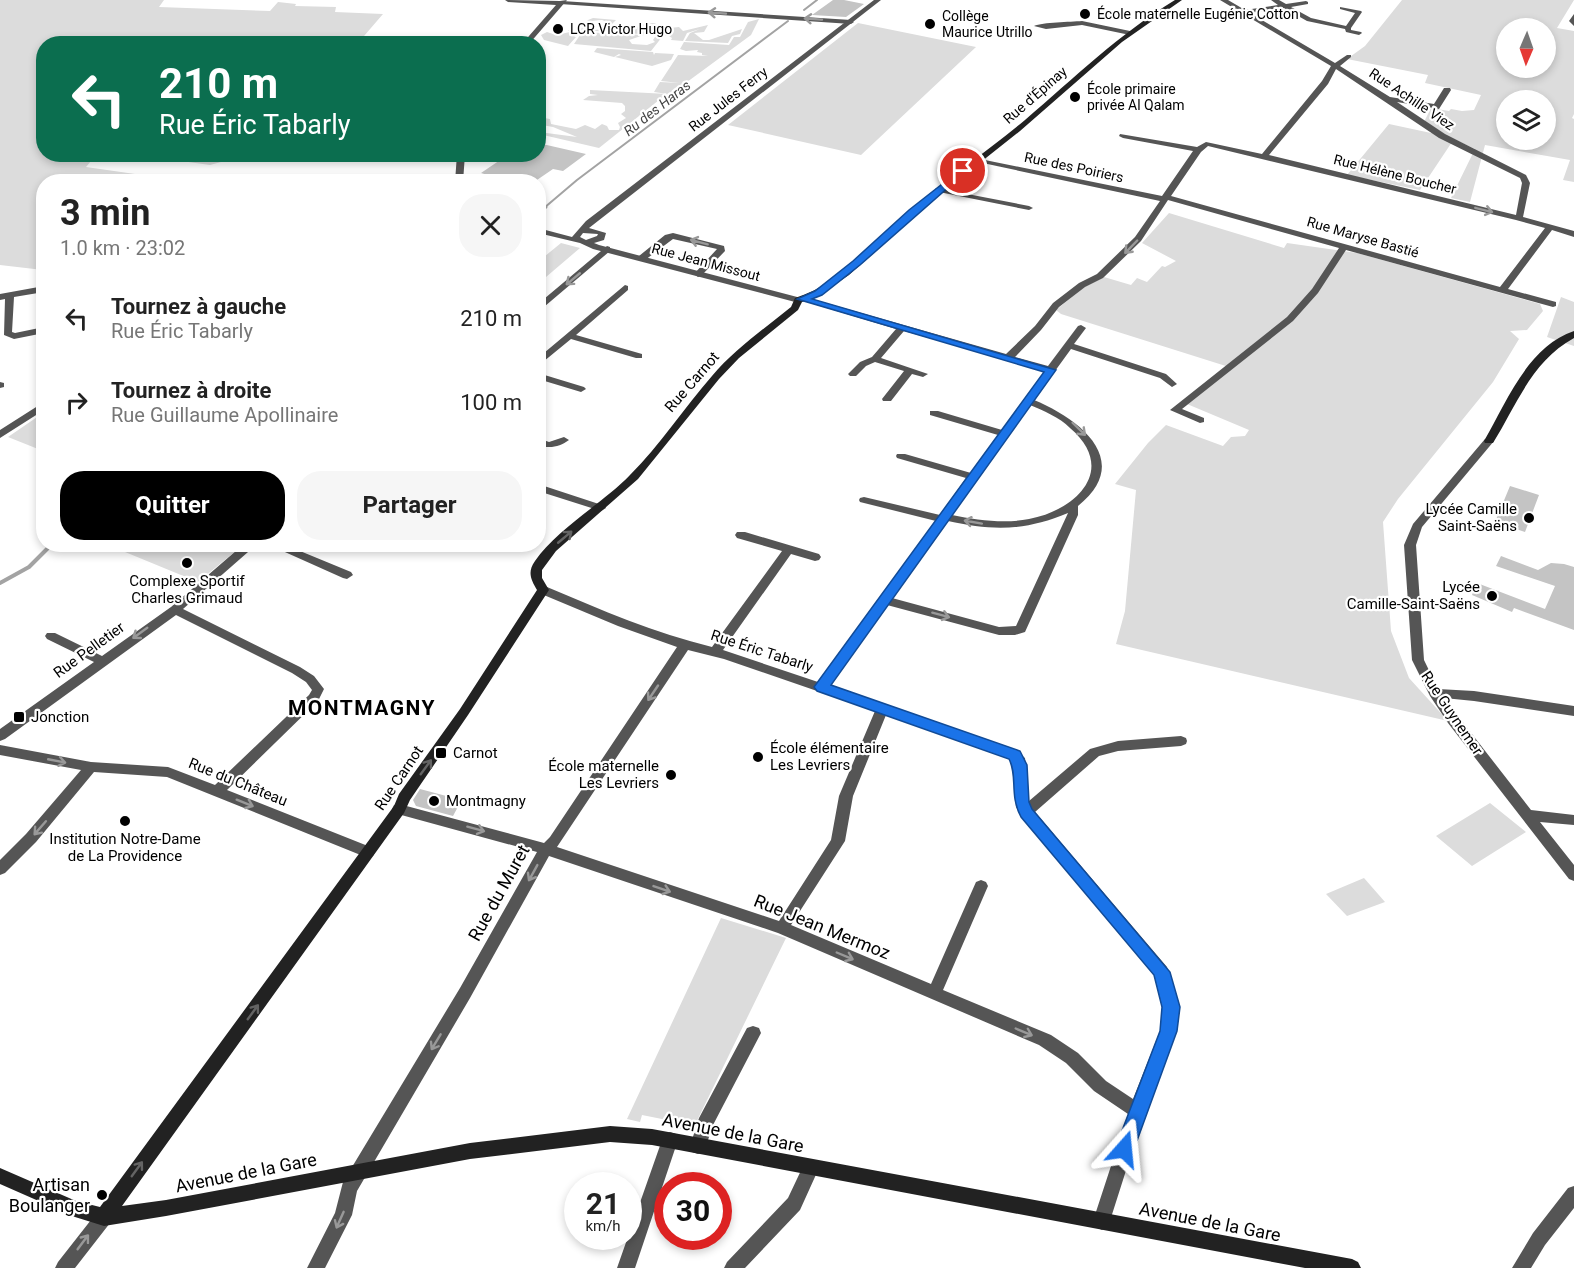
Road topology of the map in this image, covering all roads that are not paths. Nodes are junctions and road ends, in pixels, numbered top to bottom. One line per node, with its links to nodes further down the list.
1 (508, 0): 6 (street)
2 (878, 0): 11 (street, Rue Jules Ferry)
3 (1179, 0): 14 (main road, Rue d'Épinay)
4 (1223, 0): 10 (street, Rue Achille Viez)
5 (1274, 0): 8 (street)
6 (563, 2): 11 (street, one-way to 6); 16 (street)
7 (1306, 3): 8 (street)
8 (1283, 5): 10 (street); 13 (street)
9 (1342, 8): 13 (street)
10 (1244, 12): 18 (street, Rue Achille Viez)
11 (851, 22): 29 (street, Rue Jules Ferry)
12 (1037, 26): 14 (street)
13 (1348, 28): 15 (street)
14 (1130, 33): 24 (main road, Rue d'Épinay)
15 (1359, 33)
16 (532, 36)
17 (1349, 56): 18 (street)
18 (1335, 66): 20 (street, Rue Achille Viez); 23 (street)
19 (1447, 90): 20 (street)
20 (1388, 98): 28 (street, Rue Achille Viez)
21 (1123, 136): 22 (street, Rue Hélène Boucher)
22 (1198, 150): 23 (street, Rue Hélène Boucher); 26 (street)
23 (1264, 156): 28 (street, Rue Hélène Boucher, one-way to 28)
24 (978, 160): 25 (main road, Rue d'Épinay); 26 (street, Rue des Poiriers)
25 (939, 190): 27 (street); 43 (main road, Rue d'Épinay)
26 (1165, 198): 35 (street, Rue Maryse Bastié); 57 (street, one-way to 57)
27 (1029, 208)
28 (1520, 218): 30 (street)
29 (594, 219): 32 (street); 34 (street, Rue Jules Ferry)
30 (1550, 228): 33 (street); 41 (street)
31 (546, 232): 34 (street, Rue Jean Missout)
32 (599, 234): 34 (street); 34 (street); 36 (street)
33 (1574, 234)
34 (580, 238): 36 (street, Rue Jean Missout)
35 (1345, 245): 41 (street, Rue Maryse Bastié); 69 (street)
36 (607, 249): 37 (street, Rue Jean Missout); 44 (street, one-way to 44)
37 (642, 258): 38 (street, Rue Jean Missout); 38 (street, one-way to 37)
38 (698, 274): 43 (street, Rue Jean Missout)
39 (625, 288): 50 (street)
40 (36, 290): 42 (street)
41 (1502, 290): 45 (street, Rue Maryse Bastié)
42 (5, 296): 48 (street)
43 (800, 299): 46 (street, Rue Jean Missout); 80 (main road, Rue Carnot)
44 (546, 302)
45 (1553, 304)
46 (902, 328): 56 (street); 57 (street, Rue Jean Missout)
47 (1081, 328): 51 (street)
48 (36, 332)
49 (1574, 334): 73 (main road)
50 (569, 336): 53 (street); 55 (street)
51 (1069, 345): 59 (street); 63 (street)
52 (546, 350): 53 (street)
53 (551, 352): 54 (street)
54 (546, 356)
55 (639, 356)
56 (875, 358): 58 (street); 60 (street)
57 (1008, 358): 59 (street, Rue Jean Missout)
58 (910, 370): 61 (street); 65 (street)
59 (1051, 370): 66 (street)
60 (853, 374)
61 (922, 374)
62 (546, 378): 64 (street)
63 (1172, 384)
64 (581, 389)
65 (887, 399)
66 (1029, 401): 71 (street); 79 (street, one-way to 79)
67 (36, 410): 70 (street)
68 (934, 413): 71 (street)
69 (1200, 420)
70 (1, 432)
71 (1005, 434): 76 (street)
72 (564, 440): 74 (street)
73 (1489, 441): 98 (street, Rue Guynemer)
74 (546, 444)
75 (901, 456): 76 (street)
76 (973, 477): 81 (street)
77 (546, 490): 80 (street)
78 (864, 501): 81 (street)
79 (1073, 505): 82 (street); 84 (street)
80 (601, 508): 90 (main road, Rue Carnot, one-way to 80)
81 (945, 518): 82 (street, one-way to 81); 91 (street)
82 (1040, 520): 84 (street)
83 (741, 535): 85 (street)
84 (1064, 535): 91 (street, one-way to 84)
85 (788, 549): 88 (street); 95 (street)
86 (243, 552): 92 (street, Rue Pelletier)
87 (291, 552): 89 (street)
88 (815, 557)
89 (347, 575)
90 (543, 590): 94 (street, Rue Éric Tabarly); 106 (main road, Rue Carnot, one-way to 90)
91 (885, 600): 97 (street)
92 (175, 610): 96 (street, Rue Pelletier, one-way to 96); 105 (street)
93 (51, 636): 96 (street)
94 (685, 645): 95 (street, Rue Éric Tabarly); 110 (street, Rue du Muret, one-way to 110)
95 (715, 652): 97 (street, Rue Éric Tabarly)
96 (102, 661): 101 (street, Rue Pelletier)
97 (822, 687): 99 (street, Rue Éric Tabarly)
98 (1434, 693): 100 (street); 108 (street, Rue Guynemer)
99 (883, 708): 107 (street, Rue Éric Tabarly); 115 (street)
100 (1574, 711)
101 (0, 736)
102 (1181, 741): 107 (street)
103 (0, 750): 104 (street, Rue du Château, one-way to 104)
104 (91, 767): 105 (street, Rue du Château); 112 (street, one-way to 112)
105 (216, 792): 111 (street, Rue du Château, one-way to 111)
106 (399, 809): 110 (street, Rue Jean Mermoz, one-way to 110); 111 (main road, Rue Carnot)
107 (1026, 812): 118 (street, Rue Éric Tabarly)
108 (1528, 815): 109 (street); 113 (street, Rue Guynemer)
109 (1574, 820)
110 (546, 849): 115 (street, Rue Jean Mermoz, one-way to 115); 122 (street, Rue du Muret, one-way to 122)
111 (368, 852): 125 (main road, Rue Carnot, one-way to 111)
112 (0, 869)
113 (1574, 875)
114 (981, 886): 116 (street)
115 (782, 928): 116 (street, Rue Jean Mermoz, one-way to 116)
116 (934, 994): 118 (street, Rue Jean Mermoz, one-way to 118)
117 (753, 1033): 120 (street)
118 (1137, 1111): 126 (street, Rue Éric Tabarly)
119 (670, 1140): 120 (main road, Avenue de la Gare); 122 (main road, Avenue de la Gare); 129 (street)
120 (698, 1146): 121 (main road, Avenue de la Gare)
121 (811, 1168): 126 (main road, Avenue de la Gare); 130 (street)
122 (360, 1170): 125 (main road, Avenue de la Gare); 128 (street, Rue du Muret, one-way to 128)
123 (0, 1176): 125 (main road)
124 (1574, 1194): 132 (street)
125 (104, 1216): 127 (street, one-way to 125)
126 (1102, 1221): 131 (main road, Avenue de la Gare)
127 (64, 1268)
128 (316, 1268)
129 (626, 1268)
130 (733, 1268)
131 (1352, 1268)
132 (1521, 1268)

